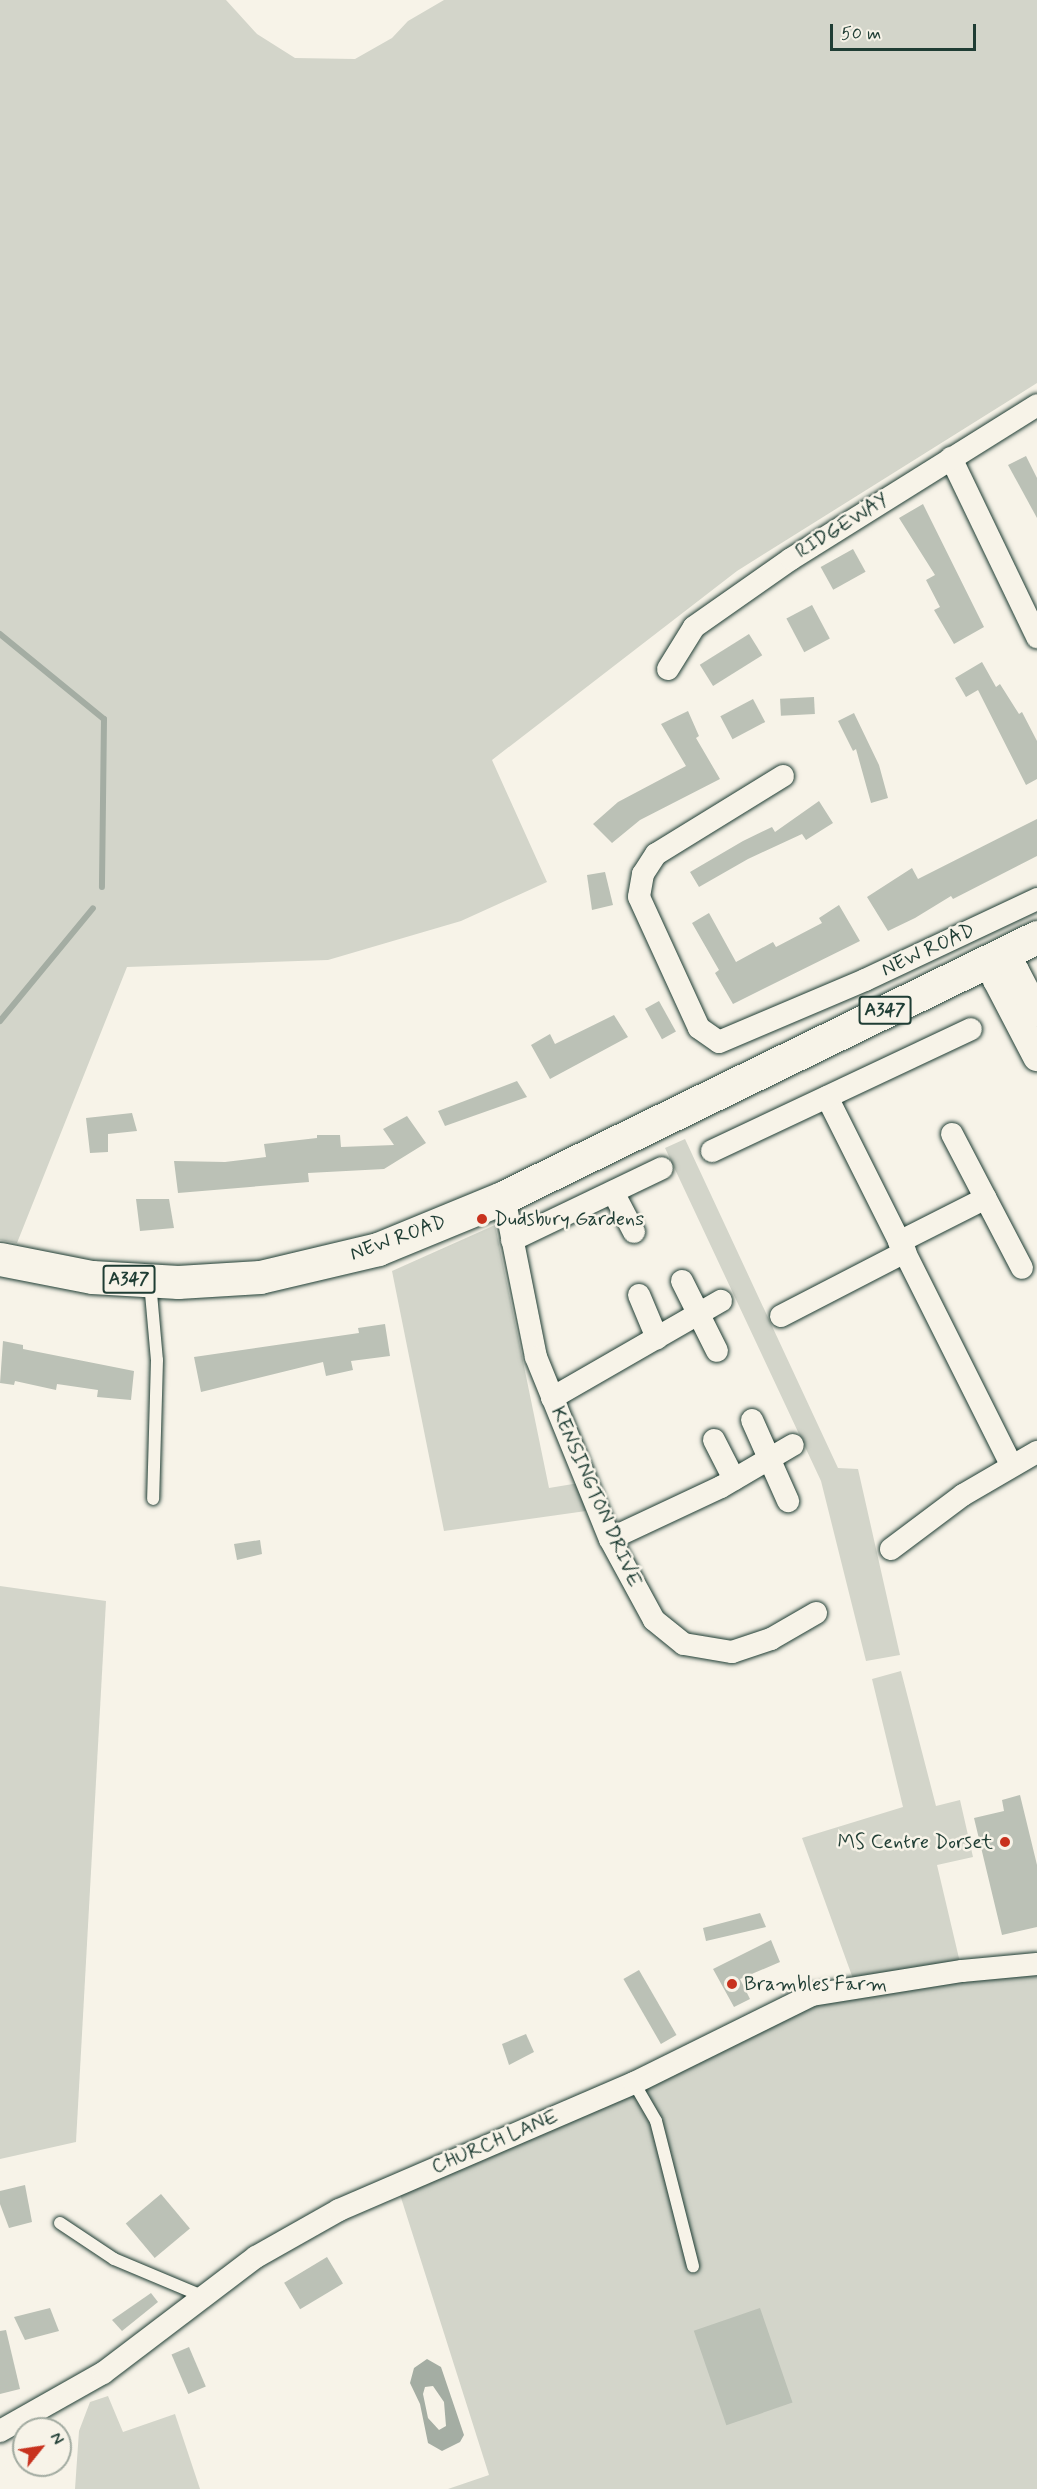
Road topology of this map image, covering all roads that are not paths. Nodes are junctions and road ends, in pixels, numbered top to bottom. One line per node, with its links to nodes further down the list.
1 (1037, 405): 2 (street, RIDGEWAY)
2 (951, 458): 3 (street); 4 (street, RIDGEWAY)
3 (1037, 637)
4 (668, 669)
5 (783, 776): 6 (street, NEW ROAD)
6 (1037, 899)
7 (1037, 937): 8 (main road, NEW ROAD / A347)
8 (1011, 967): 9 (street); 11 (street); 17 (main road, NEW ROAD / A347)
9 (1037, 1013)
10 (971, 1029): 12 (street)
11 (1037, 1057)
12 (827, 1097): 14 (street); 21 (street)
13 (952, 1134): 18 (street)
14 (712, 1151)
15 (662, 1168): 16 (street)
16 (612, 1192): 19 (street); 20 (street)
17 (504, 1197): 20 (street, KENSINGTON DRIVE); 24 (main road, NEW ROAD / A347)
18 (986, 1198): 21 (street); 23 (street)
19 (634, 1232)
20 (512, 1240): 32 (street, KENSINGTON DRIVE)
21 (902, 1247): 29 (street); 38 (street)
22 (0, 1259): 24 (main road, NEW ROAD / A347)
23 (1022, 1268)
24 (150, 1281): 40 (lane)
25 (682, 1281): 28 (street)
26 (639, 1295): 30 (street)
27 (721, 1301): 28 (street)
28 (699, 1314): 30 (street); 31 (street)
29 (781, 1316)
30 (657, 1338): 32 (street)
31 (717, 1351)
32 (552, 1398): 42 (street, KENSINGTON DRIVE)
33 (752, 1419): 37 (street)
34 (714, 1440): 39 (street)
35 (793, 1445): 37 (street)
36 (1037, 1452): 38 (street)
37 (770, 1458): 39 (street); 41 (street)
38 (1011, 1464): 43 (street)
39 (734, 1479): 42 (street)
40 (153, 1499)
41 (788, 1501)
42 (610, 1539): 44 (street, KENSINGTON DRIVE)
43 (891, 1549)
44 (816, 1612)
45 (1037, 1964): 46 (street, CHURCH LANE)
46 (634, 2083): 48 (lane); 49 (street, CHURCH LANE)
47 (60, 2223): 49 (lane)
48 (693, 2266)
49 (202, 2296): 50 (street, CHURCH LANE)
50 (0, 2431)

